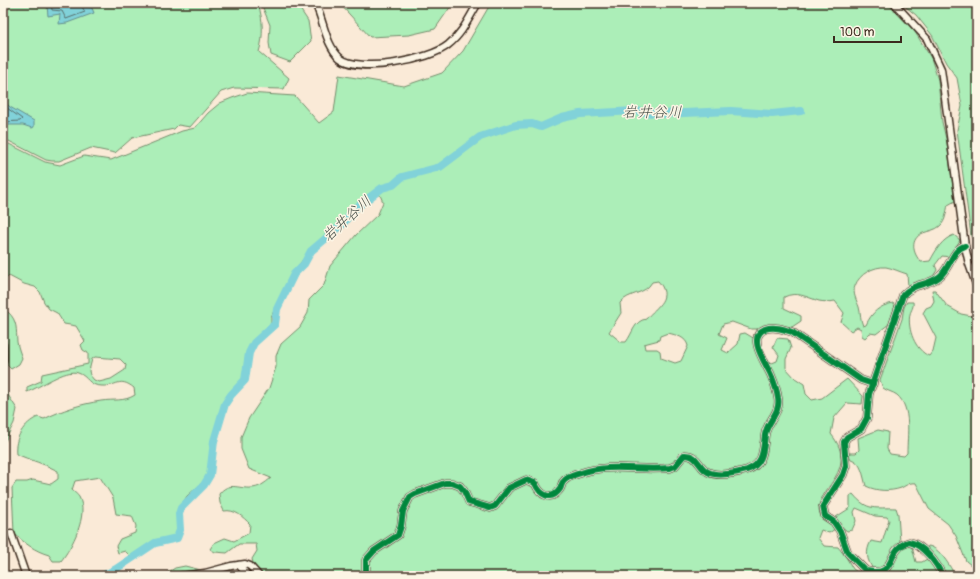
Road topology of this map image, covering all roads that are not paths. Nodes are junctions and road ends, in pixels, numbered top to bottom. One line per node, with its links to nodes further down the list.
1 (315, 3): 2 (street)
2 (478, 3)
3 (894, 3): 4 (street)
4 (965, 246): 5 (street); 8 (street)
5 (977, 287)
6 (3, 345): 7 (street)
7 (3, 360)
8 (873, 384): 16 (street); 17 (street)
9 (12, 534): 12 (street)
10 (239, 565): 11 (street); 14 (street); 15 (street)
11 (215, 573): 13 (street)
12 (26, 576)
13 (181, 576)
14 (248, 576)
15 (258, 576)
16 (366, 576)
17 (942, 576)

